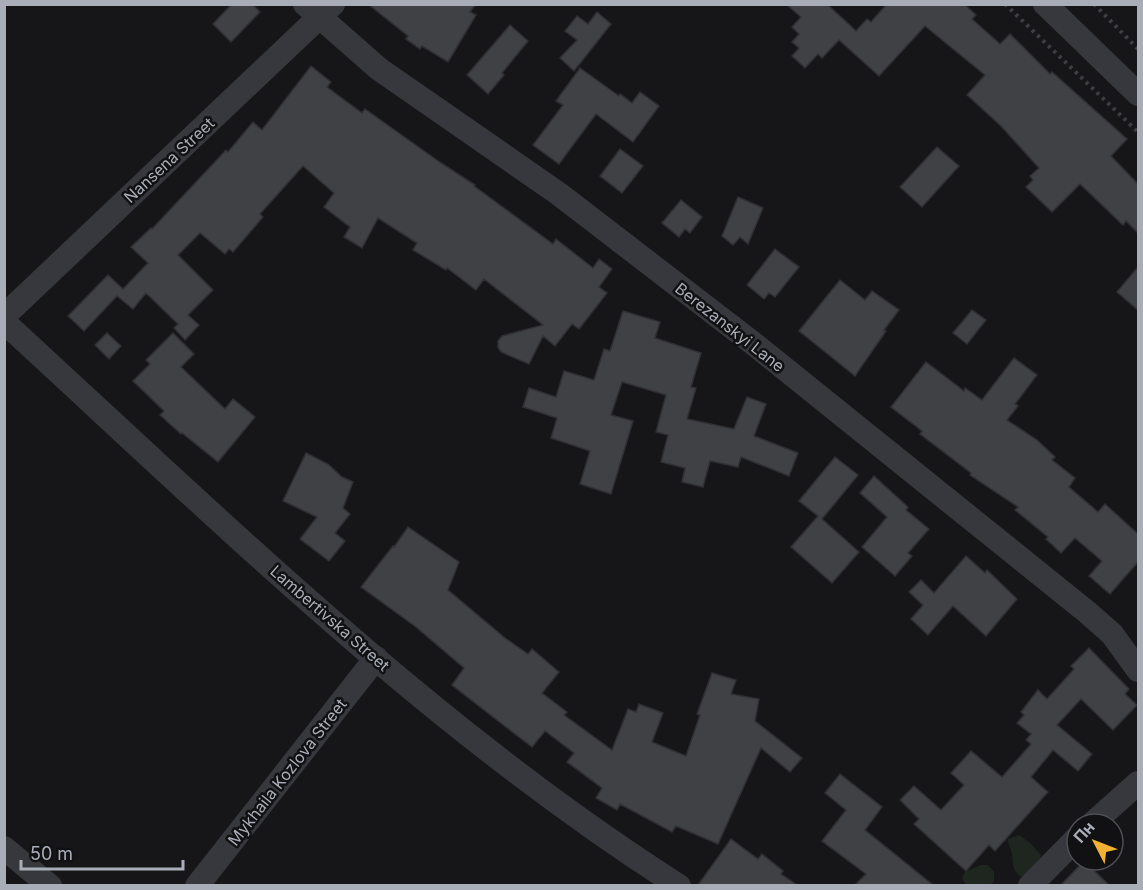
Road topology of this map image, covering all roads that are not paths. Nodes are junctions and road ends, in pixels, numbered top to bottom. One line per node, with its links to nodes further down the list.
1 (1046, 4): 3 (street)
2 (319, 9): 4 (street, Nansena Street); 7 (street, Berezanskyi Lane)
3 (1138, 94)
4 (4, 316)
5 (4, 322): 6 (street, Lambertivska Street)
6 (376, 658): 13 (street, Mykhaila Kozlova Street); 14 (street, Lambertivska Street)
7 (1138, 670)
8 (1138, 783): 9 (street)
9 (1105, 812)
10 (4, 848): 12 (street)
11 (1065, 850): 15 (street)
12 (50, 885)
13 (197, 885)
14 (679, 885)
15 (1030, 885)

